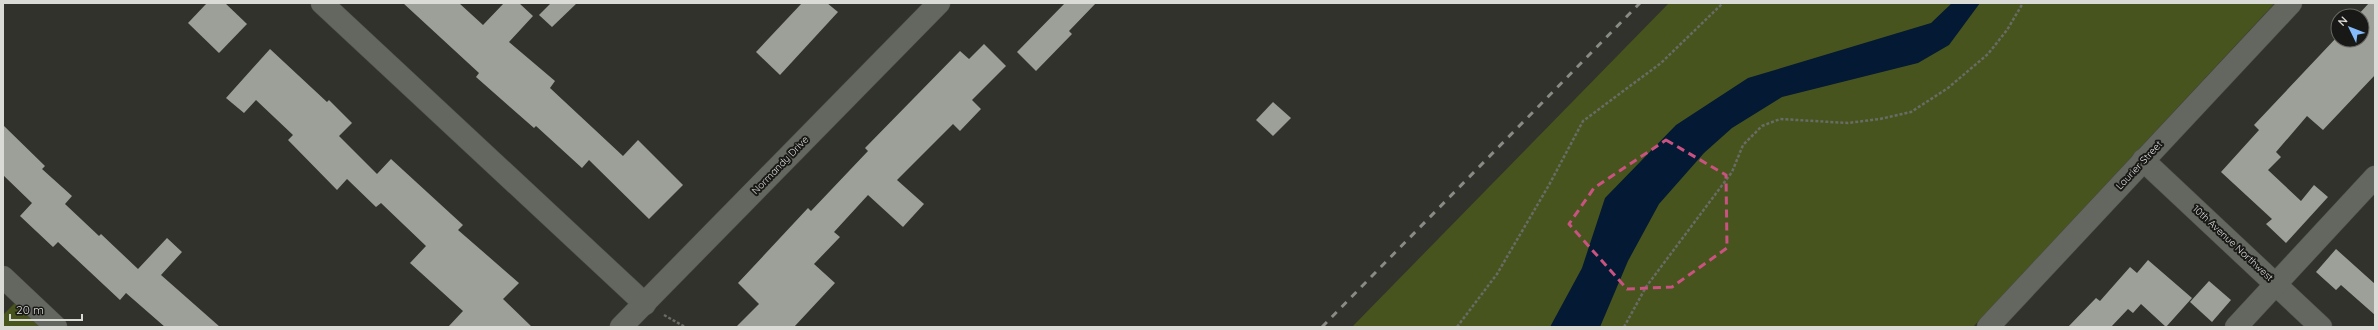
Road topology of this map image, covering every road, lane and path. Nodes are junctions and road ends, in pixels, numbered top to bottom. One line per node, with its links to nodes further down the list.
1 (322, 3): 10 (street)
2 (1723, 3): 13 (path)
3 (2023, 3): 14 (path)
4 (2291, 3): 6 (street, Laurier Street)
5 (936, 4): 10 (street, Normandy Drive)
6 (2144, 160): 9 (street, 10th Avenue Northwest); 15 (street, Laurier Street)
7 (2375, 176): 9 (street)
8 (3, 277): 11 (street)
9 (2276, 283): 16 (street); 17 (street, 10th Avenue Northwest)
10 (645, 304): 12 (street, Normandy Drive)
11 (56, 327)
12 (621, 327)
13 (1457, 327)
14 (1624, 327)
15 (1988, 327)
16 (2236, 327)
17 (2321, 327)

